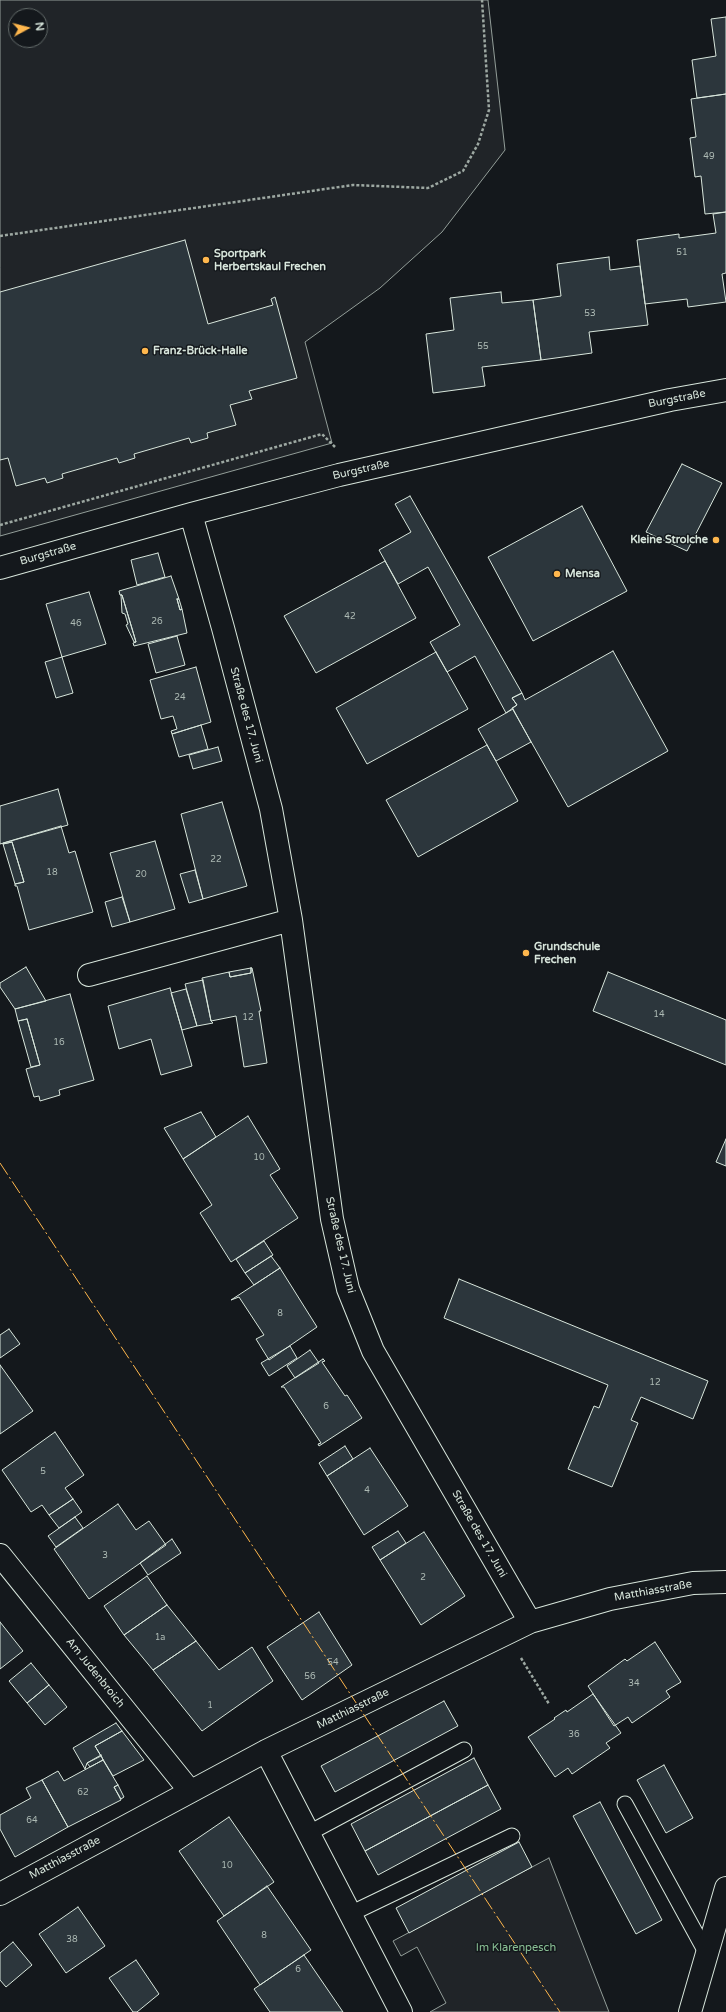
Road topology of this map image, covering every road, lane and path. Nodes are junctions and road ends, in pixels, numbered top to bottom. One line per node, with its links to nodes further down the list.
1 (482, 0): 2 (path)
2 (0, 236)
3 (726, 390): 4 (street, Burgstraße)
4 (191, 514): 5 (street, Burgstraße); 6 (street, Straße des 17. Juni)
5 (0, 568)
6 (290, 920): 7 (street); 10 (street, Straße des 17. Juni)
7 (89, 975)
8 (0, 1555): 15 (street, Am Judenbroich)
9 (726, 1582): 10 (street, Matthiasstraße)
10 (530, 1622): 11 (street, Matthiasstraße)
11 (507, 1633): 12 (path); 14 (street, Matthiasstraße)
12 (549, 1704)
13 (464, 1750): 17 (lane)
14 (266, 1751): 15 (street, Matthiasstraße); 17 (street)
15 (190, 1791): 20 (street, Matthiasstraße)
16 (625, 1804): 22 (lane)
17 (309, 1833): 21 (street)
18 (512, 1836): 21 (lane)
19 (726, 1888): 22 (street)
20 (0, 1894)
21 (350, 1914): 23 (street)
22 (707, 1954): 24 (street)
23 (401, 2012)
24 (690, 2012)

